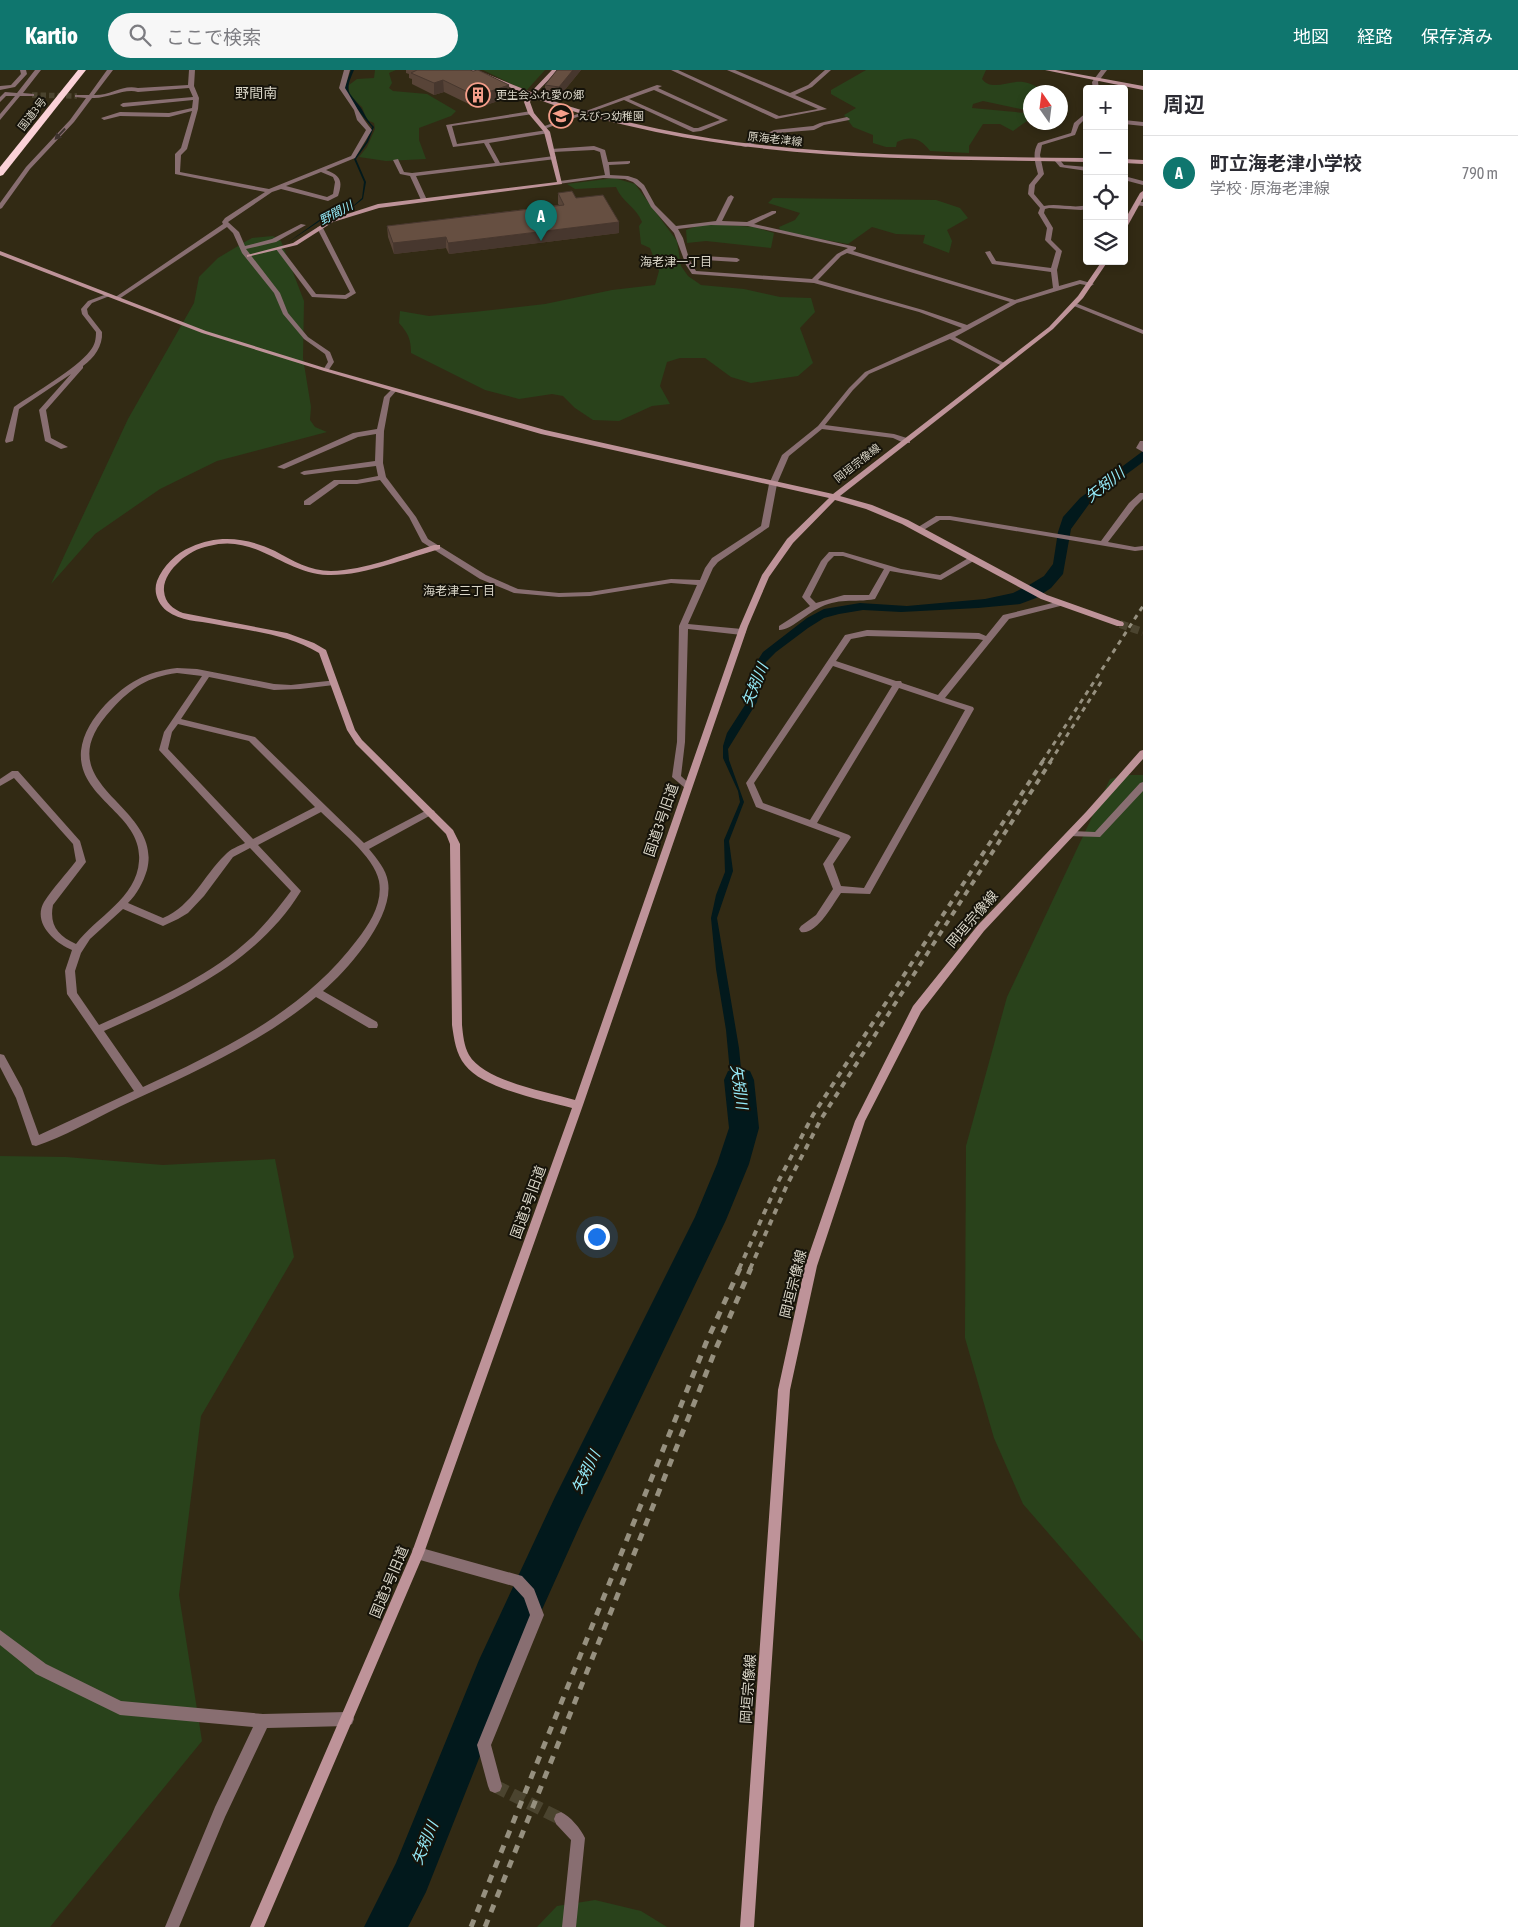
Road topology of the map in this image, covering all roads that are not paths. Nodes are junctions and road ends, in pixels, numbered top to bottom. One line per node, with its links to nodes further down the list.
1 (23, 70): 18 (street)
2 (38, 70): 21 (street)
3 (72, 70): 49 (highway, 国道3号)
4 (82, 70): 60 (highway, 国道3号)
5 (110, 70): 26 (street)
6 (192, 70): 17 (street)
7 (347, 70): 59 (street)
8 (473, 70): 25 (street, 原海老津線)
9 (555, 70): 25 (street)
10 (674, 70): 23 (street)
11 (730, 70): 23 (street)
12 (828, 70): 23 (street)
13 (1048, 70): 15 (street)
14 (1104, 70): 15 (street)
15 (1097, 79): 16 (street); 19 (street)
16 (1094, 85)
17 (191, 86): 20 (street); 27 (street)
18 (0, 88)
19 (1143, 88)
20 (138, 90): 26 (street); 30 (street)
21 (19, 94): 22 (street); 29 (street); 35 (street)
22 (32, 94)
23 (790, 95)
24 (77, 96): 26 (street)
25 (530, 96): 33 (street); 34 (street, 原海老津線)
26 (92, 98): 72 (street, one-way to 72)
27 (196, 98): 30 (street); 32 (street)
28 (625, 99): 28 (street); 34 (street)
29 (0, 100)
30 (140, 103): 31 (street)
31 (123, 105)
32 (195, 109): 36 (street); 67 (street)
33 (531, 113): 43 (street); 44 (street)
34 (584, 114): 43 (street); 45 (street, 原海老津線)
35 (0, 118)
36 (104, 118)
37 (1083, 118): 39 (street)
38 (847, 119): 45 (street)
39 (1078, 122): 40 (street); 48 (street)
40 (1083, 122)
41 (1128, 122): 42 (street)
42 (1143, 124)
43 (546, 130): 44 (street); 46 (street)
44 (485, 141): 57 (street)
45 (744, 146): 48 (street, 原海老津線)
46 (553, 150): 47 (street); 56 (street)
47 (554, 158): 57 (street); 64 (street)
48 (1036, 159): 51 (street, 原海老津線); 73 (street)
49 (0, 160)
50 (396, 160): 61 (street)
51 (1057, 160): 52 (street, 原海老津線); 58 (street)
52 (1083, 160)
53 (1128, 161): 55 (street)
54 (628, 162): 56 (street)
55 (1143, 162)
56 (605, 164): 62 (street)
57 (499, 165): 61 (street)
58 (1083, 169)
59 (321, 170): 66 (street); 66 (street)
60 (0, 173)
61 (412, 175): 70 (street)
62 (608, 177): 64 (street); 82 (street)
63 (1128, 179): 65 (street)
64 (560, 183): 70 (street)
65 (1143, 183)
66 (282, 187): 67 (street)
67 (270, 191): 78 (street)
68 (1143, 193): 71 (street)
69 (731, 198): 77 (street)
70 (424, 200): 81 (street)
71 (1140, 204): 76 (street)
72 (0, 207)
73 (1043, 208): 74 (street); 92 (street)
74 (1083, 208)
75 (774, 212): 79 (street)
76 (1128, 214)
77 (718, 223): 79 (street); 82 (street)
78 (227, 224): 83 (street); 97 (street)
79 (748, 224): 85 (street)
80 (303, 226): 83 (street)
81 (320, 228): 84 (street); 84 (street)
82 (674, 228): 89 (street)
83 (242, 248): 88 (street)
84 (279, 249): 88 (street)
85 (846, 252): 93 (street); 98 (street)
86 (988, 252): 92 (street)
87 (0, 253): 96 (street)
88 (249, 256): 105 (street)
89 (686, 257): 90 (street); 93 (street)
90 (737, 260)
91 (1103, 265): 94 (street, 岡垣宗像線)
92 (1054, 270): 95 (street)
93 (814, 281): 100 (street)
94 (1092, 284): 95 (street); 99 (street, 岡垣宗像線)
95 (1056, 290): 98 (street)
96 (108, 295): 97 (street); 103 (street)
97 (117, 298): 105 (street)
98 (1015, 302): 100 (street)
99 (1076, 305): 101 (street); 104 (street, 岡垣宗像線)
100 (968, 328): 102 (street)
101 (1143, 332)
102 (950, 337): 104 (street); 107 (street)
103 (84, 362): 109 (street); 112 (street)
104 (1004, 365): 110 (street, 岡垣宗像線)
105 (326, 370): 106 (street)
106 (394, 390): 108 (street); 118 (street)
107 (820, 427): 110 (street); 118 (street)
108 (380, 431): 114 (street); 115 (street)
109 (9, 441)
110 (907, 441): 120 (street, 岡垣宗像線)
111 (1143, 443): 113 (street)
112 (64, 447)
113 (1143, 450)
114 (378, 463): 116 (street); 117 (street)
115 (281, 467)
116 (304, 473)
117 (382, 477): 121 (street); 124 (street)
118 (774, 484): 120 (street); 128 (street)
119 (1143, 494): 123 (street)
120 (834, 497): 122 (street, 岡垣宗像線); 134 (street, 国道3号旧道)
121 (307, 503)
122 (919, 529): 123 (street); 126 (street, 岡垣宗像線)
123 (1104, 543): 125 (street)
124 (437, 547): 128 (street); 138 (street)
125 (1143, 548)
126 (973, 559): 127 (street); 129 (street, 岡垣宗像線)
127 (888, 568): 130 (street); 130 (street)
128 (702, 583): 132 (street)
129 (1061, 603): 131 (street, 岡垣宗像線); 135 (street)
130 (814, 605): 133 (street)
131 (1120, 624)
132 (683, 626): 134 (street); 145 (street)
133 (782, 628)
134 (742, 632): 145 (street, 国道3号旧道)
135 (988, 639): 136 (street); 140 (street)
136 (831, 662): 139 (street); 148 (street)
137 (208, 674): 138 (street); 141 (street); 153 (street)
138 (334, 682): 147 (street)
139 (898, 683): 140 (street); 148 (street)
140 (941, 697): 152 (street)
141 (176, 721): 146 (street); 150 (street)
142 (1143, 753): 149 (street, 岡垣宗像線)
143 (0, 784): 155 (street)
144 (1143, 785): 149 (street)
145 (688, 786): 161 (street, 国道3号旧道)
146 (320, 808): 150 (street); 151 (street)
147 (430, 812): 151 (street); 161 (street)
148 (812, 824): 152 (street)
149 (1071, 834): 171 (street, 岡垣宗像線)
150 (250, 843): 153 (street); 158 (street)
151 (363, 848): 156 (street)
152 (838, 889): 154 (street)
153 (121, 904): 155 (street)
154 (804, 929)
155 (76, 948): 158 (street)
156 (316, 992): 157 (street); 160 (street)
157 (373, 1025)
158 (97, 1030): 160 (street)
159 (0, 1058): 160 (street)
160 (141, 1092)
161 (578, 1105): 162 (street, 国道3号旧道)
162 (418, 1554): 164 (street, 国道3号旧道); 166 (street)
163 (0, 1637): 165 (street)
164 (347, 1719): 165 (street); 169 (street, 国道3号旧道)
165 (263, 1721): 168 (street)
166 (496, 1786)
167 (561, 1819): 170 (street)
168 (172, 1927)
169 (257, 1927)
170 (569, 1927)
171 (747, 1927)

